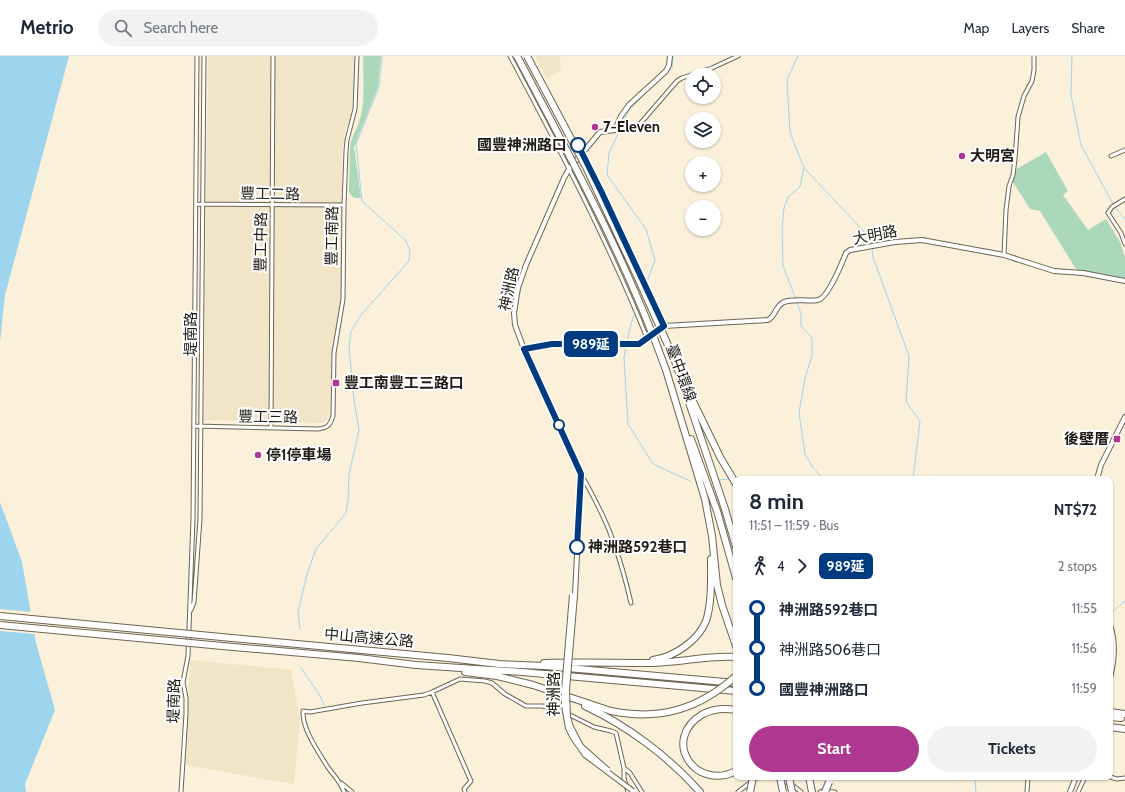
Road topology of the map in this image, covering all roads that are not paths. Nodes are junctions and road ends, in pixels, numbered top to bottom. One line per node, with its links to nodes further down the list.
1 (197, 56): 17 (street, 堤南路)
2 (204, 56): 18 (street, 堤南路)
3 (273, 56): 19 (street, 豐工中路)
4 (357, 56): 20 (street, 豐工南路)
5 (510, 56): 15 (street)
6 (517, 56): 28 (highway, 臺中環線, bridge)
7 (528, 56): 13 (street); 27 (highway, 臺中環線, bridge)
8 (670, 56): 11 (street)
9 (738, 56): 11 (street)
10 (1034, 56): 22 (street)
11 (615, 130): 13 (street, 神洲路)
12 (1125, 150): 14 (street)
13 (582, 154): 15 (street, 神洲路); 24 (street)
14 (1111, 156)
15 (569, 169): 25 (street); 26 (street, 神洲路)
16 (1125, 200): 21 (street)
17 (196, 204): 18 (street, 豐工二路); 31 (street, 堤南路)
18 (203, 204): 19 (street, 豐工二路); 32 (street, 堤南路)
19 (272, 205): 20 (street, 豐工二路); 33 (street, 豐工中路)
20 (344, 205): 29 (street, 豐工南路)
21 (1125, 244)
22 (1004, 255): 23 (street, 大明路); 24 (street, 大明路)
23 (1125, 281)
24 (664, 326): 25 (street)
25 (648, 338): 26 (street)
26 (524, 349): 34 (street, 神洲路)
27 (675, 361): 36 (highway); 38 (highway, 臺中環線)
28 (666, 370): 37 (highway); 39 (highway, 臺中環線)
29 (333, 416): 33 (street, 豐工三路)
30 (1125, 417): 35 (street)
31 (195, 426): 32 (street, 豐工三路); 41 (street, 堤南路)
32 (201, 426): 33 (street, 豐工三路); 41 (street, 堤南路)
33 (271, 428)
34 (581, 474): 40 (street); 84 (street, 神洲路, bridge)
35 (1098, 476)
36 (733, 478)
37 (704, 499): 45 (highway); 47 (highway)
38 (733, 537)
39 (733, 567)
40 (630, 603)
41 (190, 611): 80 (street, 堤南路)
42 (0, 616): 48 (highway, 中山高速公路, bridge)
43 (0, 625): 49 (highway, 中山高速公路, bridge)
44 (1113, 637): 50 (street)
45 (733, 638)
46 (733, 657): 47 (highway)
47 (636, 662): 48 (highway)
48 (499, 664): 52 (highway, 中山高速公路)
49 (416, 665): 53 (highway); 54 (highway, 中山高速公路)
50 (1113, 666)
51 (733, 678): 53 (highway, bridge)
52 (733, 683)
53 (553, 691): 86 (highway)
54 (733, 691)
55 (432, 692): 65 (street); 69 (street); 83 (street)
56 (733, 710): 66 (highway)
57 (1113, 712): 58 (highway)
58 (1125, 714)
59 (1113, 717): 60 (highway)
60 (1125, 718)
61 (1113, 727): 62 (highway)
62 (1125, 729)
63 (1113, 731): 64 (highway)
64 (1125, 732)
65 (624, 768): 84 (street); 85 (street)
66 (733, 772)
67 (1113, 778): 68 (street)
68 (1125, 778)
69 (338, 780): 81 (street); 82 (street)
70 (752, 780): 88 (highway, bridge)
71 (753, 780): 87 (street)
72 (781, 780): 91 (street)
73 (781, 780): 89 (highway, bridge)
74 (790, 780): 90 (highway, bridge)
75 (810, 780): 92 (highway)
76 (830, 780): 94 (highway, bridge)
77 (1028, 780): 96 (street)
78 (1075, 780): 97 (street)
79 (1083, 780): 98 (street)
80 (181, 792)
81 (344, 792)
82 (352, 792)
83 (465, 792)
84 (632, 792)
85 (642, 792)
86 (700, 792)
87 (738, 792)
88 (750, 792)
89 (783, 792)
90 (792, 792)
91 (801, 792)
92 (812, 792)
93 (820, 792): 94 (street)
94 (826, 792): 95 (street)
95 (835, 792)
96 (1027, 792)
97 (1070, 792)
98 (1078, 792)

